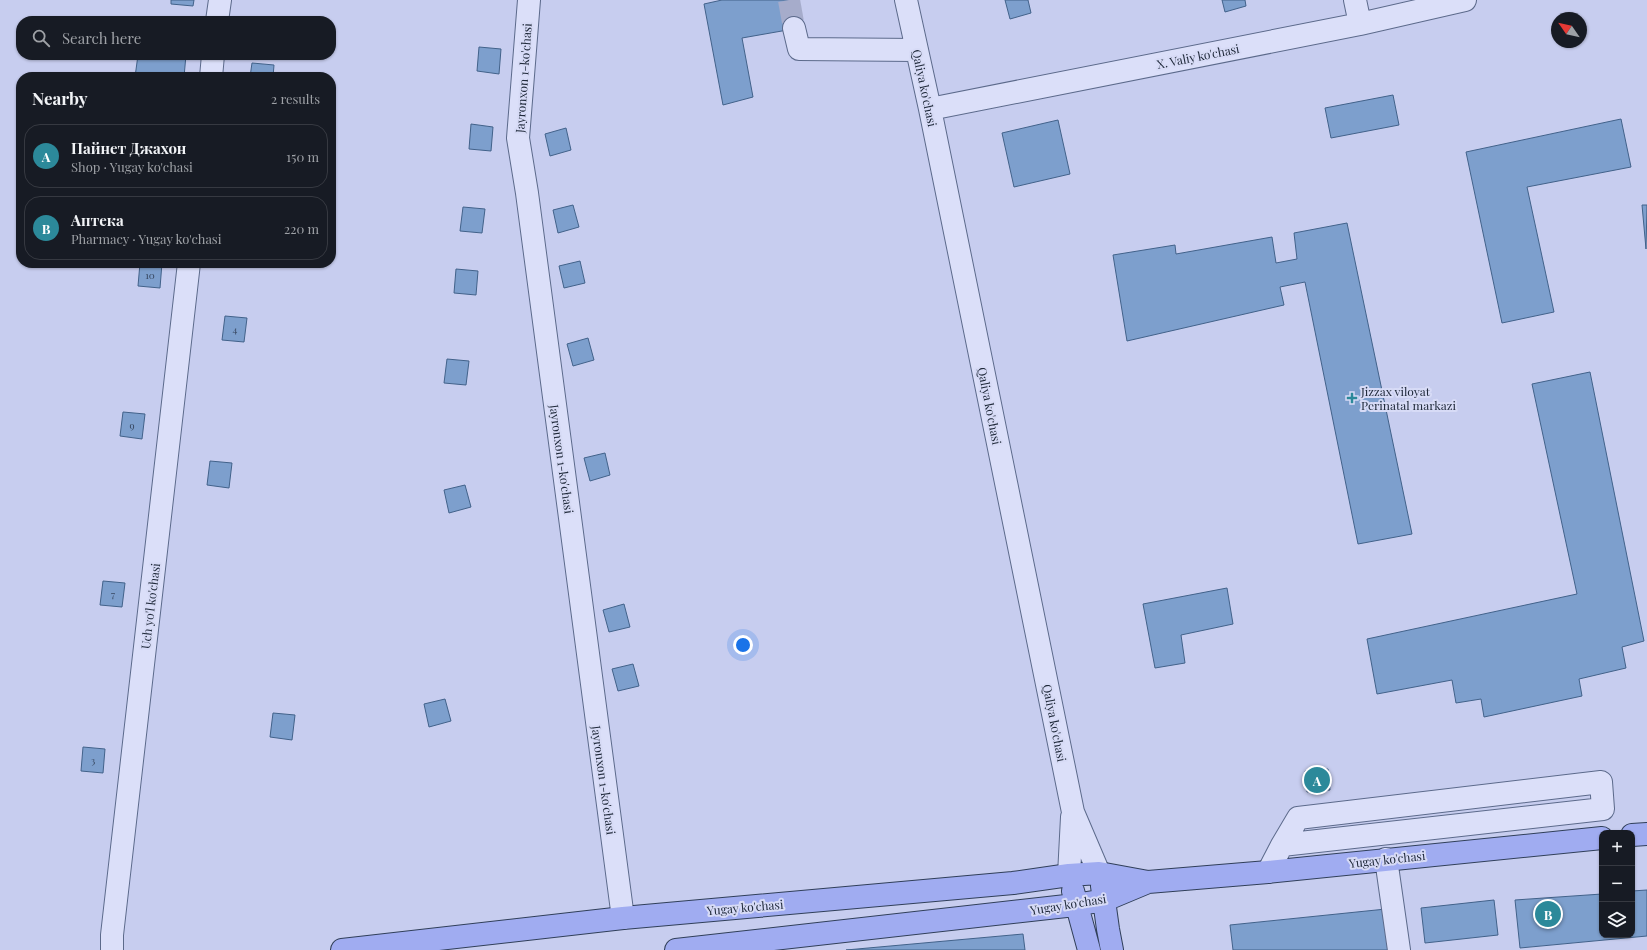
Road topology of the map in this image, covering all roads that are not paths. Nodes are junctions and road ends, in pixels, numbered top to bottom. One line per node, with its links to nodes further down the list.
1 (220, 0): 6 (street)
2 (529, 0): 26 (street, Jayronxon 1-ko'chasi)
3 (906, 0): 9 (street, Qaliya ko'chasi)
4 (1355, 0): 7 (street)
5 (1465, 0): 7 (street, X. Valiy ko'chasi)
6 (218, 16)
7 (1360, 24): 12 (street, X. Valiy ko'chasi)
8 (794, 28): 9 (street)
9 (917, 50): 12 (street, Qaliya ko'chasi)
10 (213, 60): 11 (street)
11 (211, 72)
12 (930, 109): 14 (street, Qaliya ko'chasi)
13 (188, 268): 27 (street, Uch yo'l ko'chasi)
14 (1073, 812): 21 (street, Qaliya ko'chasi); 22 (street, Qaliya ko'chasi)
15 (1647, 834): 16 (main road)
16 (1635, 835)
17 (1599, 838): 19 (main road, Yugay ko'chasi)
18 (1282, 845): 18 (street); 20 (street)
19 (1386, 859): 20 (main road, Yugay ko'chasi); 32 (street)
20 (1268, 872): 23 (main road, Yugay ko'chasi)
21 (1099, 873): 22 (main road, Yugay ko'chasi); 23 (main road, Yugay ko'chasi); 24 (main road, Qaliya ko'chasi)
22 (1069, 874): 25 (main road, Qaliya ko'chasi); 26 (main road, Yugay ko'chasi)
23 (1148, 882): 24 (main road, Yugay ko'chasi)
24 (1104, 900): 25 (main road, Yugay ko'chasi); 31 (main road, Qaliya ko'chasi)
25 (1075, 905): 29 (main road, Yugay ko'chasi); 30 (main road, Qaliya ko'chasi)
26 (623, 918): 28 (main road, Yugay ko'chasi)
27 (112, 950)
28 (342, 950)
29 (676, 950)
30 (1089, 950)
31 (1112, 950)
32 (1399, 950)

